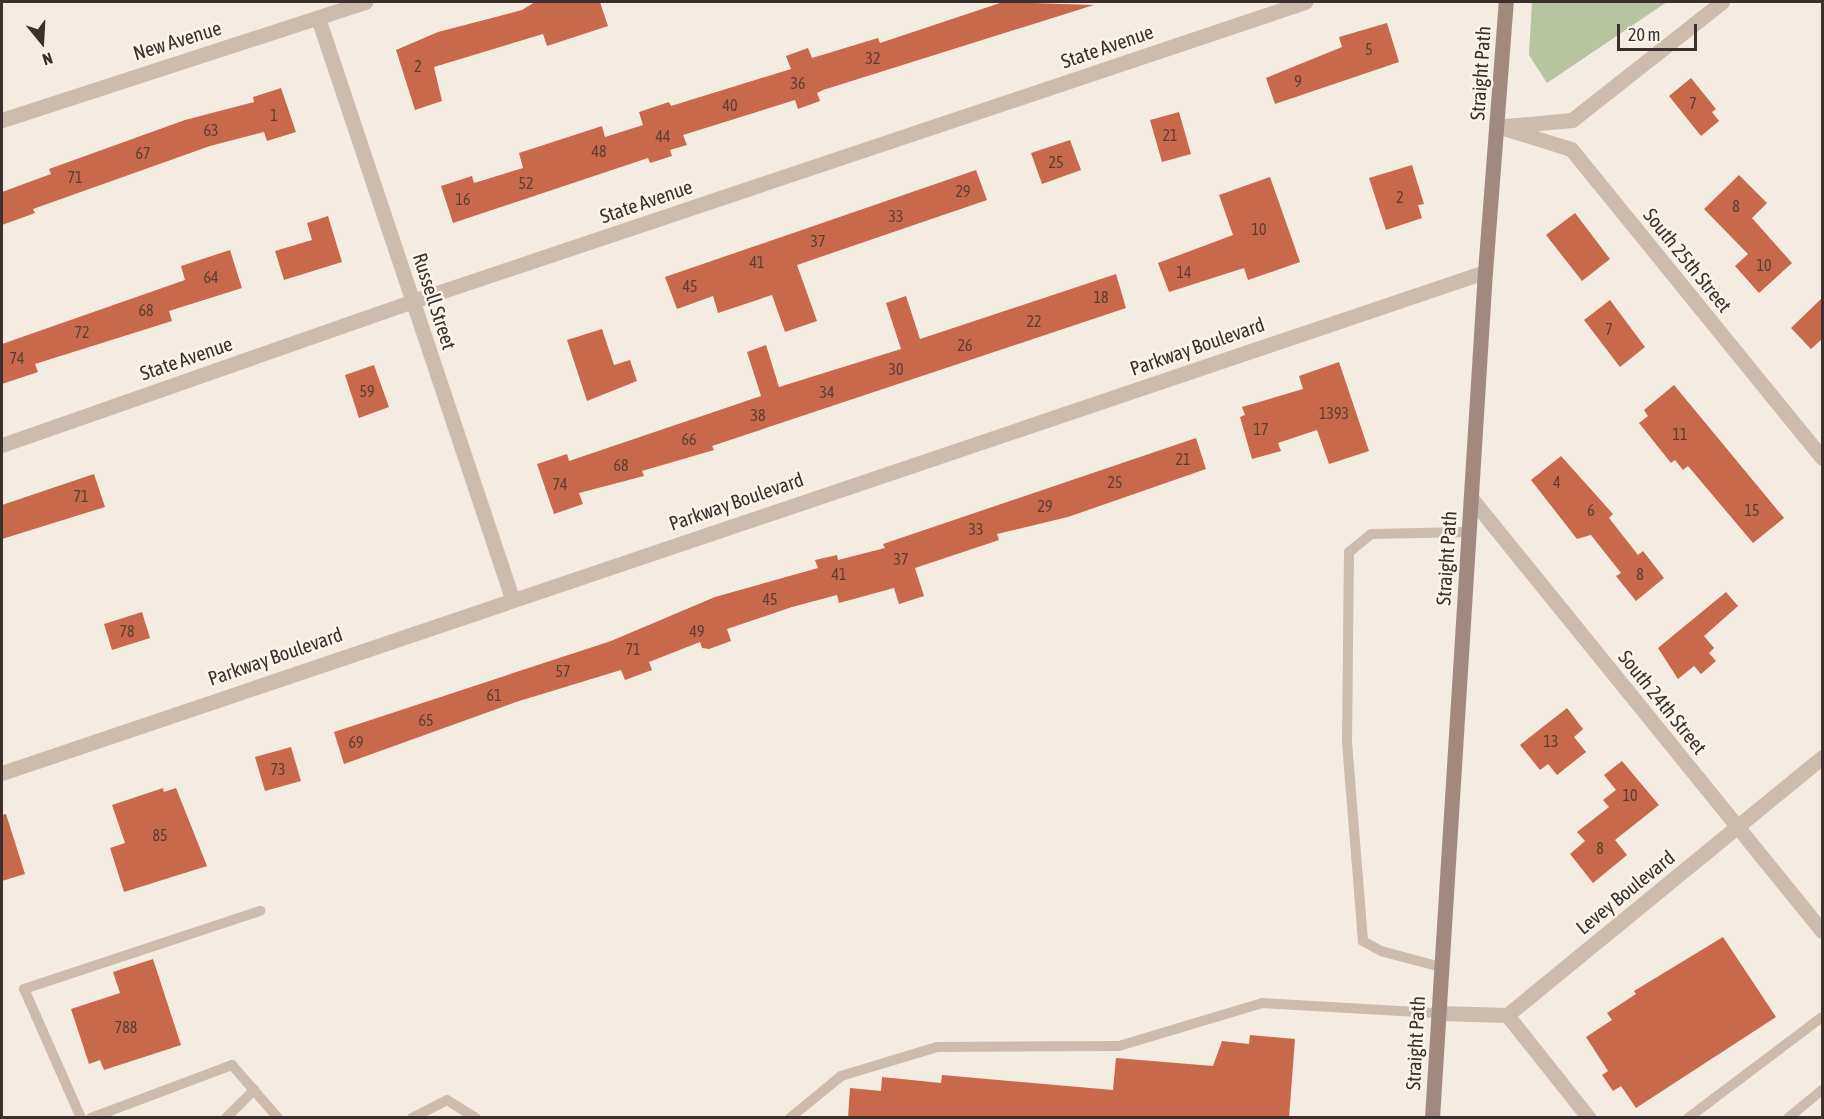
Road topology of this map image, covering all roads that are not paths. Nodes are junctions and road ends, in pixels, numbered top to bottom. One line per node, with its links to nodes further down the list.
1 (365, 2): 5 (street, New Avenue)
2 (1305, 2): 9 (street, State Avenue)
3 (1506, 2): 7 (main road, Straight Path)
4 (1722, 2): 7 (street)
5 (318, 18): 6 (street, New Avenue); 9 (street, Russell Street)
6 (2, 120)
7 (1497, 126): 8 (main road, Straight Path); 11 (street, South 25th Street)
8 (1485, 272): 12 (main road, Straight Path); 14 (street, Parkway Boulevard)
9 (413, 301): 10 (street, State Avenue); 14 (street, Russell Street)
10 (2, 445)
11 (1822, 458)
12 (1471, 498): 13 (main road, Straight Path); 17 (street, South 24th Street)
13 (1469, 532): 20 (main road, Straight Path); 20 (lane)
14 (512, 598): 16 (street, Parkway Boulevard)
15 (1822, 757): 17 (street, Levey Boulevard)
16 (2, 772)
17 (1737, 828): 19 (street, South 24th Street); 22 (street, Levey Boulevard)
18 (260, 911): 26 (lane)
19 (1822, 931)
20 (1441, 967): 21 (main road, Straight Path)
21 (1438, 1013): 22 (street); 32 (lane); 33 (main road, Straight Path)
22 (1507, 1015): 34 (street)
23 (1822, 1017): 35 (lane)
24 (254, 1090): 27 (lane); 28 (lane); 29 (lane)
25 (1822, 1090): 36 (lane)
26 (81, 1118)
27 (91, 1118)
28 (226, 1118)
29 (278, 1118)
30 (412, 1118): 31 (lane)
31 (476, 1118)
32 (790, 1118)
33 (1432, 1118)
34 (1589, 1118)
35 (1688, 1118)
36 (1788, 1118)

